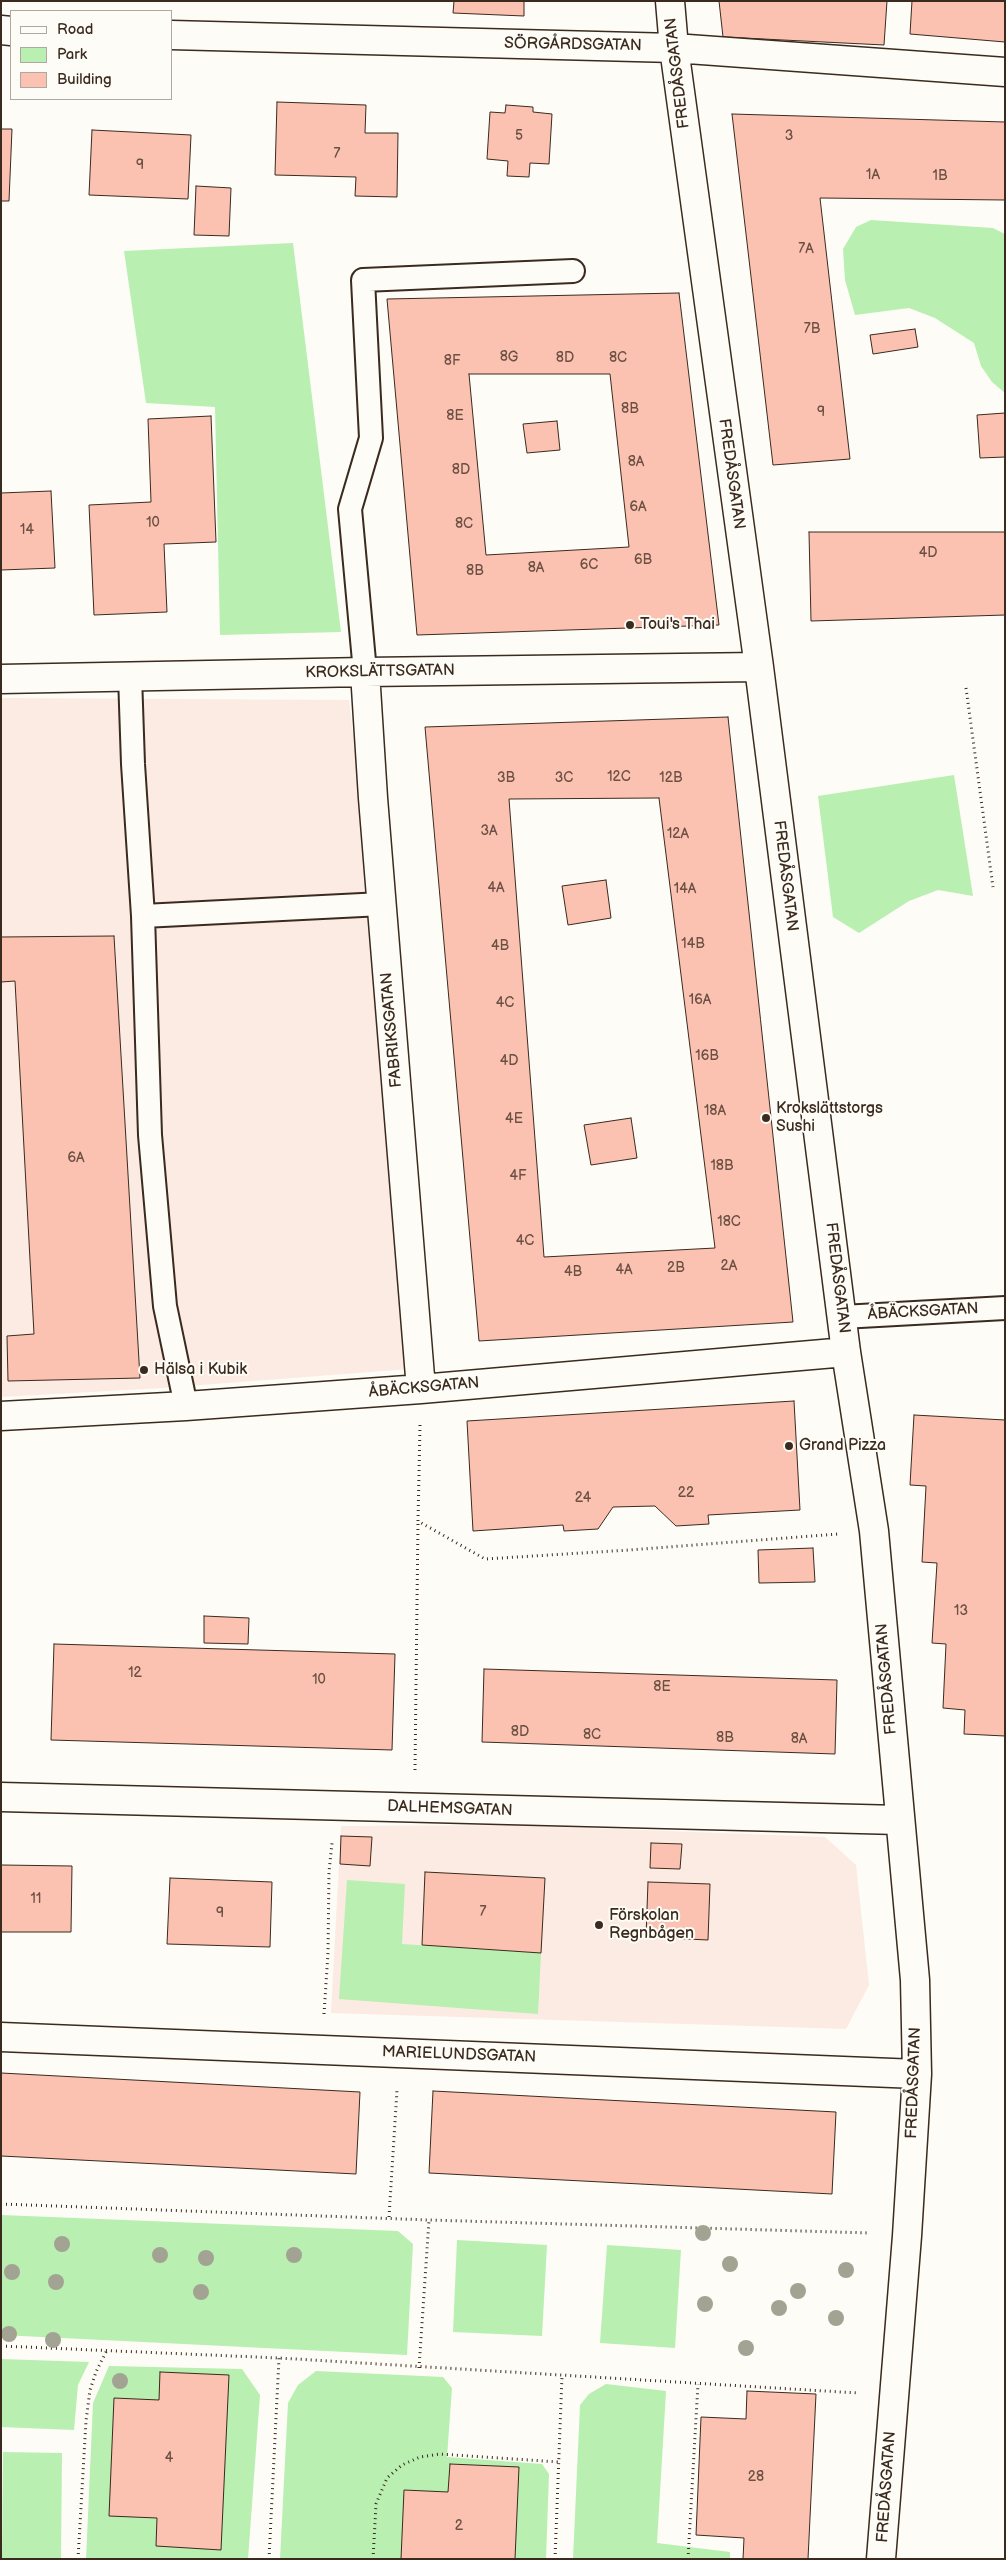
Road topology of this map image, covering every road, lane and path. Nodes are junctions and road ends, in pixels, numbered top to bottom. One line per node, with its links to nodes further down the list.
1 (670, 1): 3 (street, FREDÅSGATAN)
2 (172, 35): 3 (street, SÖRGÅRDSGATAN)
3 (674, 48): 4 (street, SÖRGÅRDSGATAN); 6 (street, FREDÅSGATAN)
4 (1005, 72)
5 (573, 271): 7 (lane)
6 (759, 667): 7 (street, KROKSLÄTTSGATAN); 15 (street, FREDÅSGATAN)
7 (365, 672): 8 (street, KROKSLÄTTSGATAN); 12 (street, FABRIKSGATAN)
8 (130, 676): 9 (street, KROKSLÄTTSGATAN); 13 (lane)
9 (1, 680)
10 (966, 688): 11 (path)
11 (993, 887)
12 (382, 904): 13 (lane); 17 (street, FABRIKSGATAN)
13 (144, 916): 18 (lane)
14 (1005, 1308): 15 (lane, ÅBÄCKSGATAN)
15 (842, 1317): 16 (street, FREDÅSGATAN)
16 (846, 1352): 17 (street, ÅBÄCKSGATAN); 21 (street, FREDÅSGATAN)
17 (421, 1389): 18 (street, ÅBÄCKSGATAN); 20 (path)
18 (186, 1406): 19 (street, ÅBÄCKSGATAN)
19 (1, 1416)
20 (418, 1521): 21 (path); 24 (path)
21 (874, 1532): 25 (street, FREDÅSGATAN)
22 (1, 1797): 23 (street, DALHEMSGATAN)
23 (336, 1805): 24 (street, DALHEMSGATAN); 26 (path)
24 (415, 1808): 25 (street, DALHEMSGATAN)
25 (899, 1820): 29 (street, FREDÅSGATAN)
26 (323, 2024)
27 (1, 2037): 28 (street, MARIELUNDSGATAN)
28 (398, 2052): 29 (street, MARIELUNDSGATAN); 31 (path)
29 (917, 2074): 40 (street, FREDÅSGATAN)
30 (1, 2204): 31 (path)
31 (389, 2217): 32 (path)
32 (429, 2220): 33 (path); 37 (path)
33 (853, 2231)
34 (1, 2346): 35 (path)
35 (107, 2350): 36 (path); 42 (path)
36 (279, 2358): 37 (path); 43 (path)
37 (419, 2368): 38 (path)
38 (562, 2376): 39 (path); 41 (path)
39 (698, 2384): 40 (path); 46 (path)
40 (893, 2394): 47 (street, FREDÅSGATAN)
41 (559, 2462): 44 (path); 45 (path)
42 (78, 2559)
43 (269, 2559)
44 (374, 2559)
45 (555, 2559)
46 (688, 2559)
47 (881, 2559)

